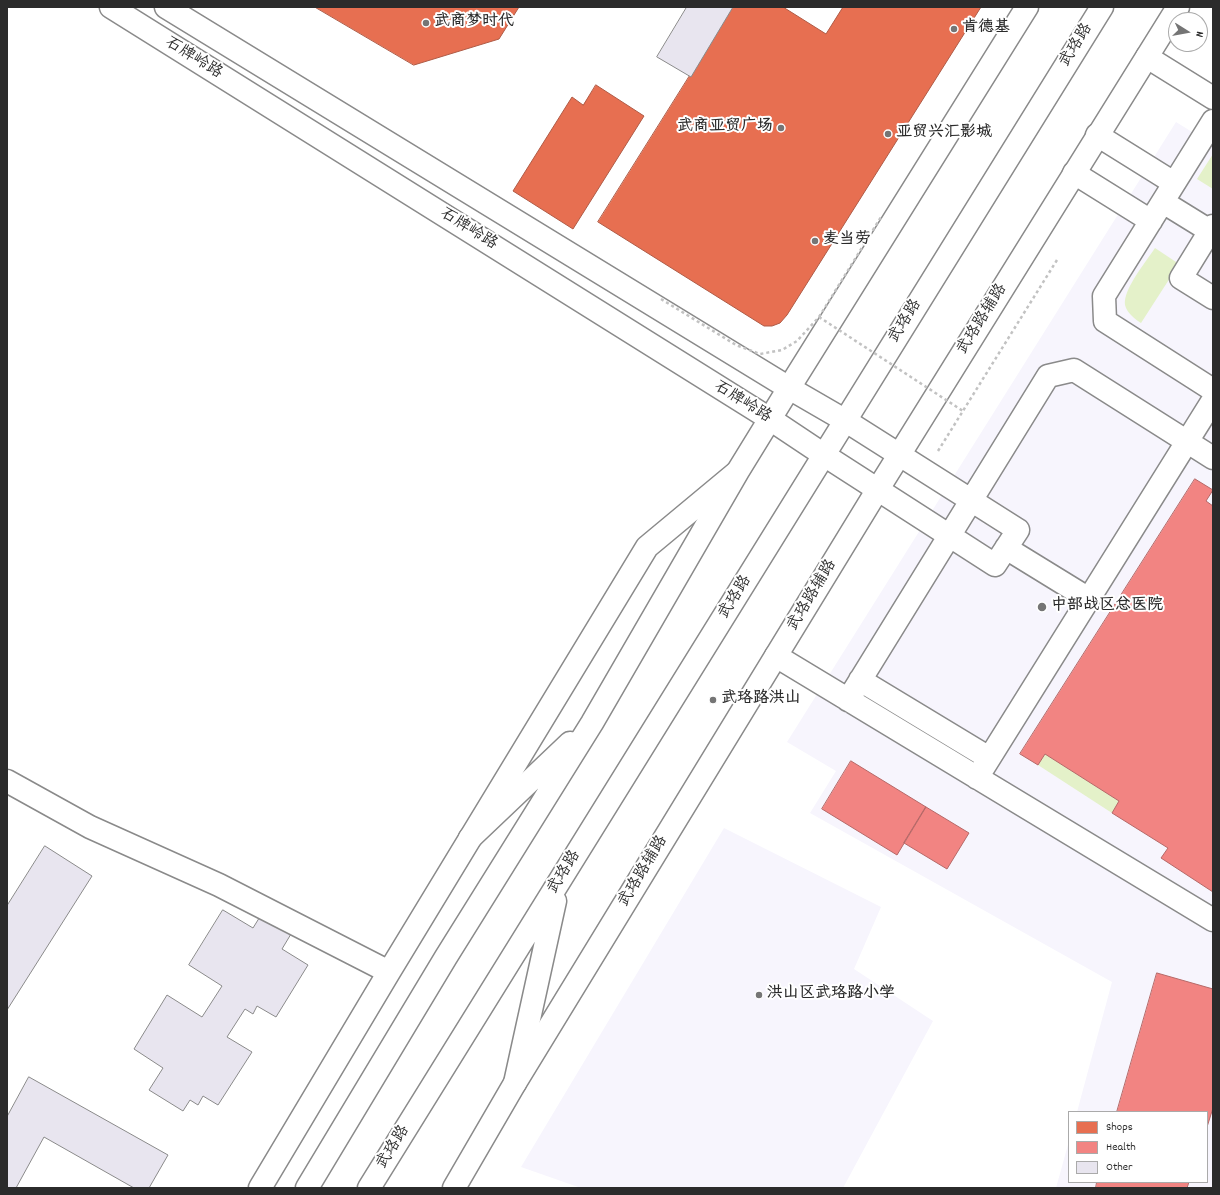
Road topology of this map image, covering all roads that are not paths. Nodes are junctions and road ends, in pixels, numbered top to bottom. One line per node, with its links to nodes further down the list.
1 (111, 7): 19 (main road, 石牌岭路)
2 (166, 7): 16 (main road, 石牌岭路)
3 (1027, 7): 16 (main road)
4 (1102, 7): 20 (main road, 武珞路)
5 (1178, 7): 6 (main road, 武珞路辅路)
6 (1147, 57): 7 (main road); 9 (main road, 武珞路辅路)
7 (1213, 98)
8 (1213, 121): 11 (main road)
9 (1097, 135): 10 (main road, 武珞路辅路); 11 (main road)
10 (1074, 173): 13 (main road); 22 (main road, 武珞路辅路)
11 (1174, 183): 12 (main road)
12 (1163, 202): 13 (main road); 14 (main road)
13 (1151, 221): 17 (main road)
14 (1212, 229): 15 (main road)
15 (1213, 298)
16 (789, 388): 19 (main road); 20 (main road, 石牌岭路)
17 (1213, 390)
18 (1213, 400): 21 (main road)
19 (770, 419): 23 (main road, 石牌岭路); 25 (main road)
20 (846, 420): 22 (main road, 石牌岭路); 23 (main road, 武珞路)
21 (1186, 442): 24 (main road); 27 (main road); 30 (main road)
22 (899, 454): 26 (main road, 武珞路辅路); 27 (main road, 石牌岭路)
23 (824, 455): 26 (main road, 石牌岭路); 39 (main road, 武珞路)
24 (1213, 458)
25 (738, 471): 34 (main road); 38 (main road)
26 (878, 489): 28 (main road, 石牌岭路); 31 (main road, 武珞路辅路)
27 (970, 500): 28 (main road); 29 (main road, 石牌岭路)
28 (949, 535): 29 (main road, 石牌岭路); 32 (main road)
29 (1006, 548): 30 (main road)
30 (1089, 599): 35 (main road)
31 (776, 656): 33 (main road); 42 (main road, 武珞路辅路)
32 (860, 680): 33 (main road); 35 (main road)
33 (848, 700): 36 (main road)
34 (592, 723): 38 (main road); 44 (main road)
35 (989, 758): 36 (main road)
36 (977, 778): 40 (main road)
37 (7, 781): 41 (main road)
38 (470, 838): 41 (main road)
39 (558, 884): 42 (main road); 45 (main road, 武珞路)
40 (1213, 920)
41 (389, 972): 43 (main road)
42 (515, 1083): 46 (main road, 武珞路辅路)
43 (260, 1188)
44 (307, 1188)
45 (369, 1188)
46 (454, 1188)

